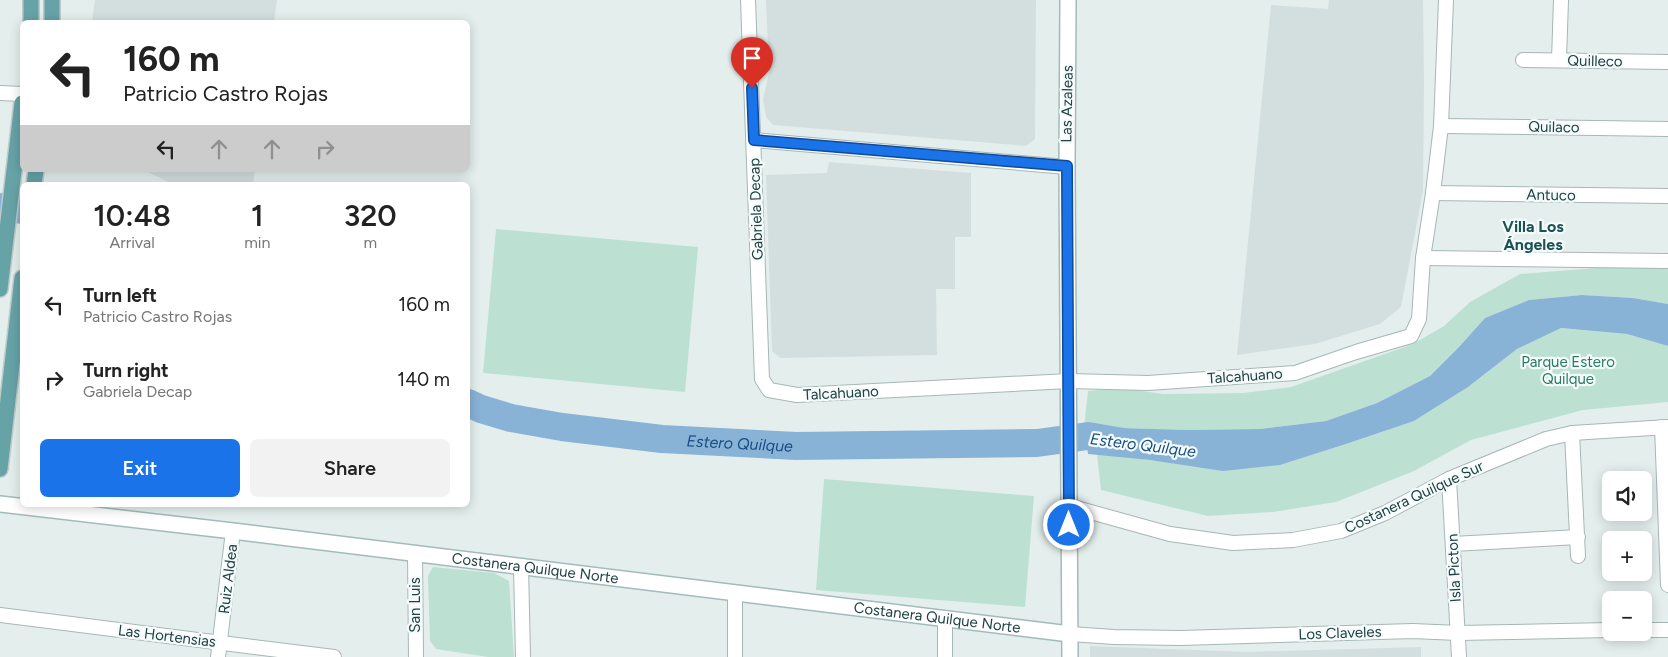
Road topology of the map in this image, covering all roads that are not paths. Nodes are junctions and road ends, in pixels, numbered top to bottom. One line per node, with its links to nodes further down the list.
1 (31, 0): 7 (main road)
2 (52, 0): 8 (main road)
3 (748, 0): 17 (street, Gabriela Decap)
4 (1068, 0): 18 (street, Las Azaleas)
5 (1446, 0): 15 (street, Talcahuano)
6 (1561, 0): 10 (street)
7 (31, 20)
8 (52, 20)
9 (1522, 60): 10 (street, Quilleco)
10 (1559, 60): 11 (street, Quilleco)
11 (1668, 62)
12 (0, 93): 13 (street)
13 (20, 94)
14 (20, 120): 22 (main road)
15 (1441, 126): 16 (street, Quilaco); 19 (street, Talcahuano)
16 (1668, 129)
17 (754, 140): 18 (street); 26 (street, Gabriela Decap)
18 (1067, 166): 27 (street, Las Azaleas)
19 (1433, 193): 20 (street, Antuco); 21 (street, Talcahuano)
20 (1668, 196)
21 (1423, 258): 23 (street); 27 (street, Talcahuano)
22 (2, 259): 24 (main road)
23 (1668, 261)
24 (0, 289)
25 (20, 295): 30 (main road)
26 (760, 358): 27 (street, Talcahuano)
27 (1068, 381): 34 (street, Las Azaleas)
28 (1665, 427): 29 (street, Costanera Quilque Sur); 42 (street)
29 (1572, 433): 31 (street, Costanera Quilque Sur); 37 (street)
30 (0, 469)
31 (1449, 479): 34 (street, Costanera Quilque Sur); 38 (street, Isla Picton)
32 (0, 504): 33 (street, Costanera Quilque Norte)
33 (20, 506)
34 (1069, 506): 50 (street, Las Azaleas)
35 (26, 507): 36 (street, Costanera Quilque Norte)
36 (233, 531): 39 (street, Costanera Quilque Norte); 51 (street, Ruiz Aldea)
37 (1578, 537): 38 (street); 40 (street)
38 (1453, 544): 49 (street, Isla Picton)
39 (415, 553): 41 (street, Costanera Quilque Norte); 54 (street, San Luis)
40 (1578, 556)
41 (521, 566): 43 (street, Costanera Quilque Norte); 55 (street)
42 (1668, 585)
43 (734, 593): 45 (street, Costanera Quilque Norte); 56 (street)
44 (0, 616): 51 (street, Las Hortensias)
45 (945, 618): 50 (street, Costanera Quilque Norte); 57 (street)
46 (1602, 630): 49 (street, Los Claveles)
47 (1652, 630): 48 (street)
48 (1668, 630)
49 (1458, 633): 50 (street, Los Claveles); 59 (street, Isla Picton)
50 (1070, 634): 58 (street, Las Azaleas)
51 (220, 642): 52 (street, Ruiz Aldea); 53 (street, Las Hortensias)
52 (218, 657)
53 (334, 657)
54 (416, 657)
55 (523, 657)
56 (735, 657)
57 (945, 657)
58 (1070, 657)
59 (1459, 657)

